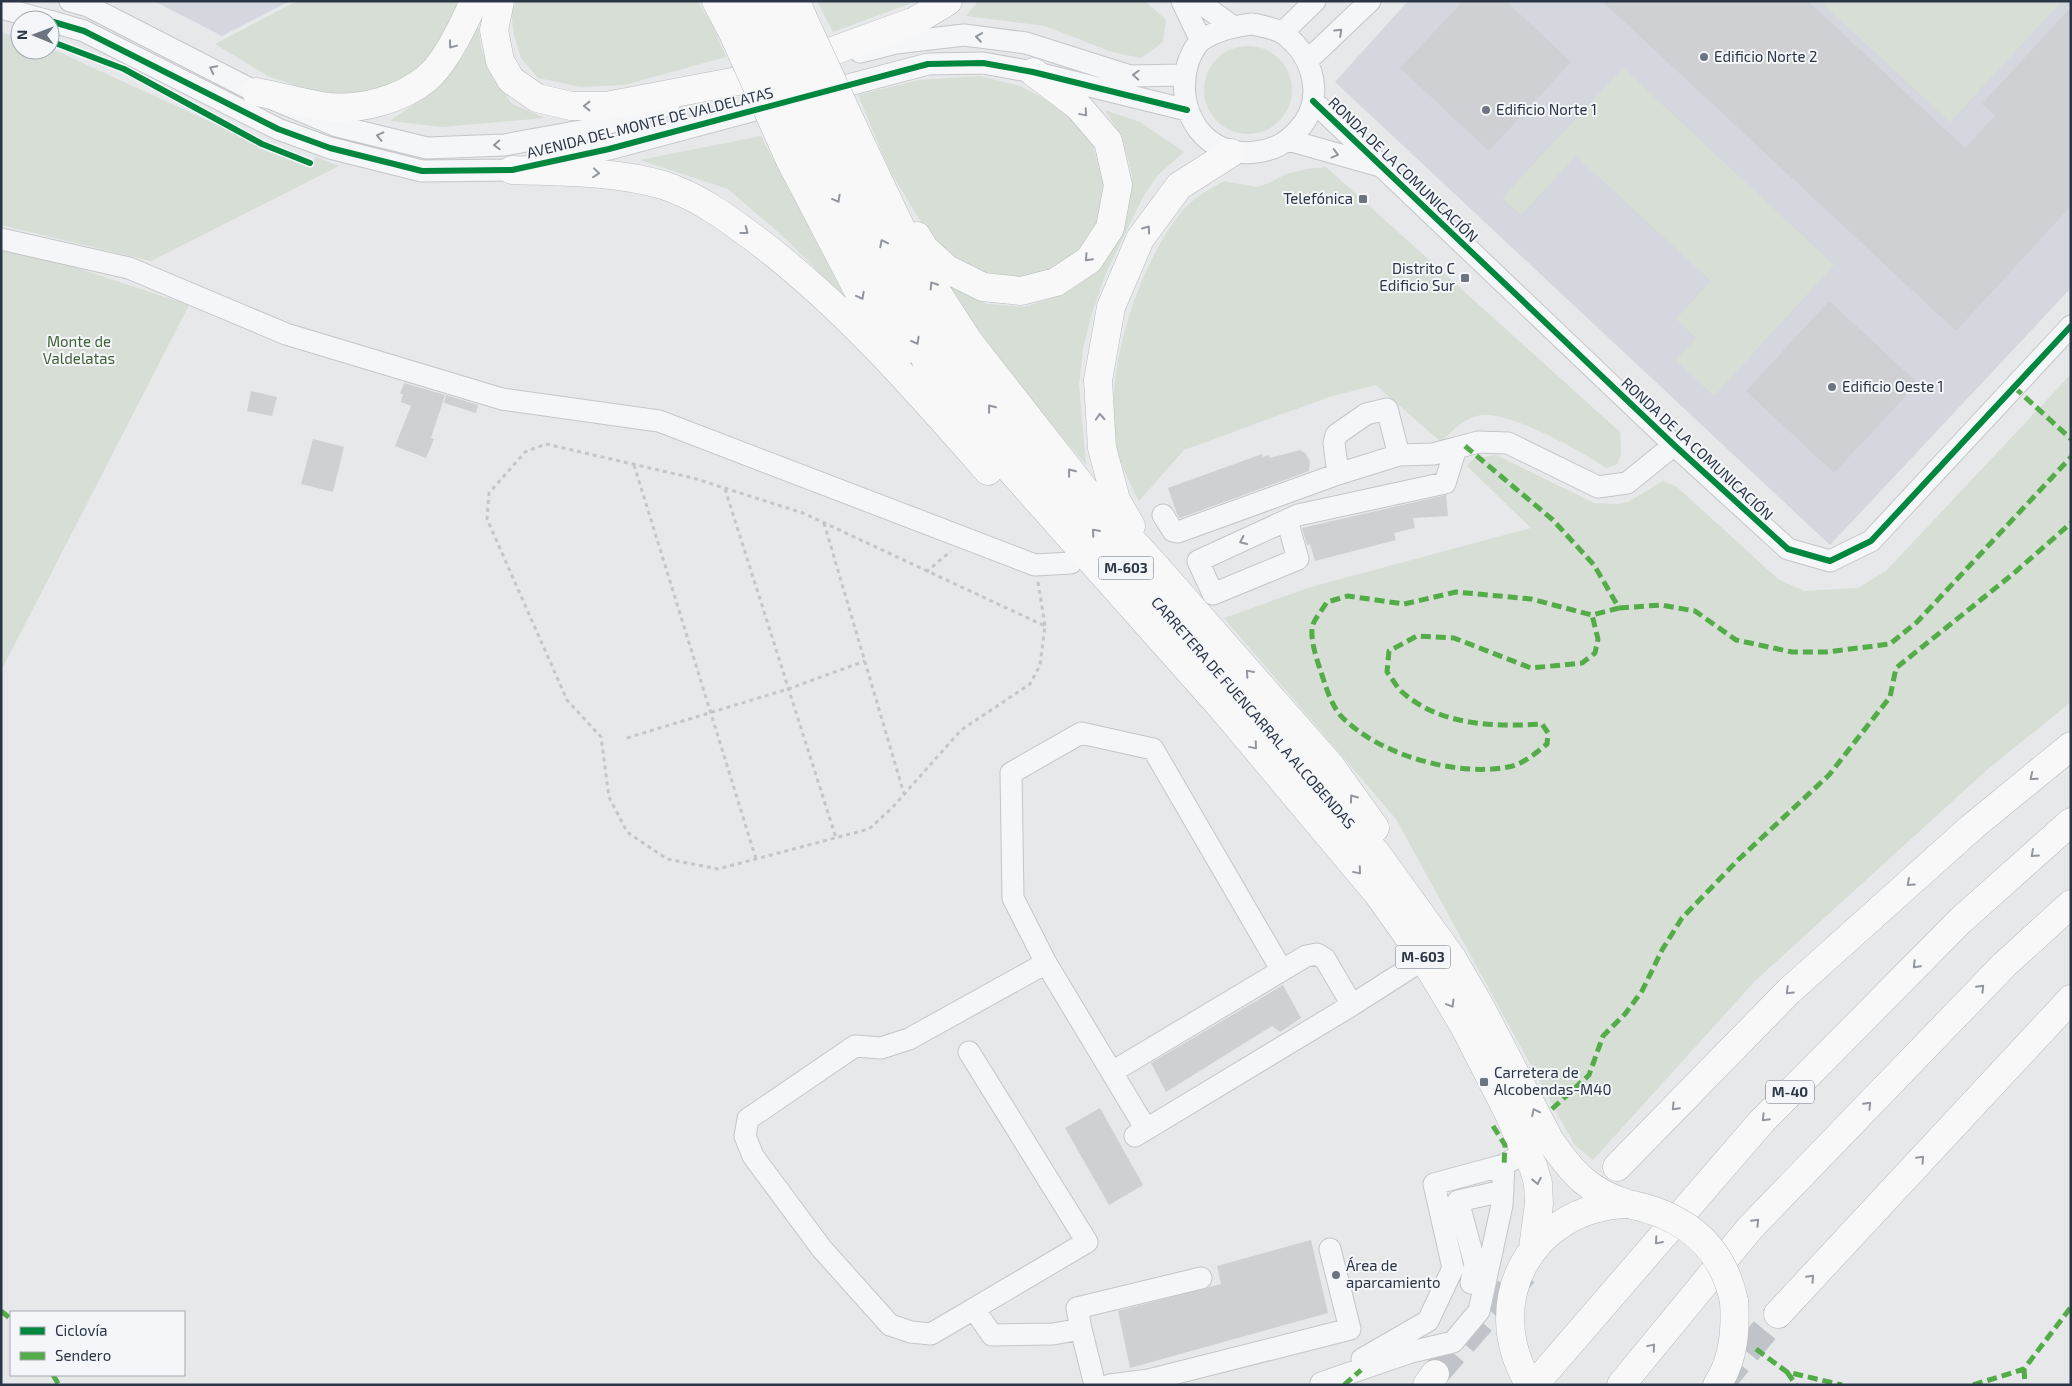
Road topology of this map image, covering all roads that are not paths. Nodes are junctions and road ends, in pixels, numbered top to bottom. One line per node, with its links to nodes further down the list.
1 (70, 1): 20 (street, AVENIDA DEL MONTE DE VALDELATAS, one-way to 1)
2 (474, 1): 20 (highway, one-way to 20)
3 (500, 1): 19 (highway, one-way to 3)
4 (716, 1): 11 (highway)
5 (744, 1): 11 (highway, M-603)
6 (948, 1): 19 (highway)
7 (1182, 1): 15 (street)
8 (1198, 1): 13 (street)
9 (1314, 1): 14 (street)
10 (1370, 1): 16 (street, one-way to 10)
11 (776, 15): 24 (highway, bridge); 24 (highway, CARRETERA DE FUENCARRAL A ALCOBENDAS / M-603, bridge)
12 (60, 24): 27 (street, AVENIDA DEL MONTE DE VALDELATAS)
13 (1232, 26): 14 (street); 15 (street)
14 (1282, 33): 16 (street)
15 (1201, 41): 18 (street)
16 (1307, 61): 21 (street)
17 (1033, 72): 22 (street, AVENIDA DEL MONTE DE VALDELATAS); 24 (highway, one-way to 24); 27 (street, AVENIDA DEL MONTE DE VALDELATAS)
18 (1185, 75): 19 (street, AVENIDA DEL MONTE DE VALDELATAS, one-way to 19); 22 (street)
19 (764, 76): 20 (street, AVENIDA DEL MONTE DE VALDELATAS, one-way to 20)
20 (256, 92)
21 (1314, 101): 23 (street); 26 (street, RONDA DE LA COMUNICACIÓN)
22 (1187, 110): 25 (street)
23 (1288, 140): 25 (street); 26 (street, one-way to 26)
24 (826, 153): 30 (highway, one-way to 30); 37 (highway, one-way to 24); 39 (highway, CARRETERA DE FUENCARRAL A ALCOBENDAS / M-603, one-way to 39); 43 (highway, CARRETERA DE FUENCARRAL A ALCOBENDAS / M-603, one-way to 24)
25 (1231, 153): 37 (highway, one-way to 25)
26 (1383, 166): 31 (street, RONDA DE LA COMUNICACIÓN)
27 (512, 170): 30 (highway, one-way to 30)
28 (1, 239): 38 (street)
29 (2071, 326): 31 (street, RONDA DE LA COMUNICACIÓN)
30 (942, 418): 38 (highway)
31 (1674, 446): 32 (street)
32 (1456, 448): 33 (street); 36 (street)
33 (1398, 455): 34 (street); 34 (street)
34 (1338, 474): 35 (street)
35 (1163, 515)
36 (1287, 520)
37 (1150, 560): 43 (highway, one-way to 37)
38 (1071, 563): 39 (highway)
39 (1223, 709): 44 (highway, CARRETERA DE FUENCARRAL A ALCOBENDAS / M-603, one-way to 44)
40 (2071, 746): 54 (highway, one-way to 54)
41 (2071, 822): 69 (highway, M-40, one-way to 69)
42 (2071, 904): 70 (highway, one-way to 42)
43 (1452, 958): 56 (highway, CARRETERA DE FUENCARRAL A ALCOBENDAS / M-603, one-way to 43)
44 (1424, 959): 48 (street); 53 (highway, CARRETERA DE FUENCARRAL A ALCOBENDAS / M-603, one-way to 53)
45 (1046, 963): 46 (street); 52 (street); 61 (street)
46 (1280, 969): 48 (street); 52 (street)
47 (2071, 999): 50 (highway)
48 (1352, 1004): 52 (street)
49 (2071, 1004): 50 (highway)
50 (2046, 1024): 62 (highway, one-way to 50)
51 (969, 1052): 61 (street)
52 (1112, 1072)
53 (1515, 1158): 55 (street); 57 (highway, CARRETERA DE FUENCARRAL A ALCOBENDAS / M-603, one-way to 57); 65 (street)
54 (1617, 1167)
55 (1503, 1191): 60 (street); 60 (street)
56 (1628, 1204): 57 (highway, M-603); 64 (highway, M-603, bridge)
57 (1533, 1248): 68 (highway, M-603)
58 (1330, 1249): 67 (street)
59 (1201, 1278): 63 (street)
60 (1484, 1285): 65 (street)
61 (974, 1309): 63 (street)
62 (1778, 1314)
63 (1081, 1329): 66 (street)
64 (1724, 1379)
65 (1318, 1384)
66 (1094, 1385)
67 (1110, 1385)
68 (1530, 1385)
69 (1534, 1385)
70 (1621, 1385)

